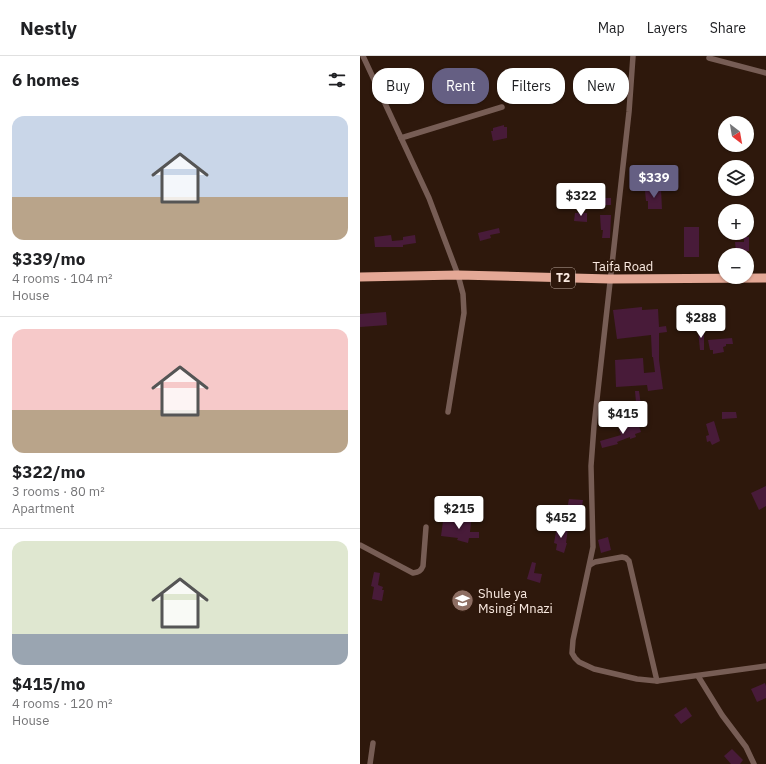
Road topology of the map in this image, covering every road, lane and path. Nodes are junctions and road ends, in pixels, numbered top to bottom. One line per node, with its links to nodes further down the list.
1 (363, 56): 6 (street)
2 (633, 56): 10 (street)
3 (709, 58): 4 (street)
4 (766, 73)
5 (502, 107): 6 (street)
6 (400, 138): 7 (street)
7 (458, 275): 8 (highway, Taifa Road / T2); 10 (highway, Taifa Road / T2); 11 (street)
8 (360, 276)
9 (766, 278): 10 (highway, Taifa Road / T2)
10 (610, 279): 14 (street)
11 (448, 412)
12 (426, 527): 13 (street)
13 (360, 545)
14 (590, 565): 17 (street); 17 (street)
15 (766, 666): 16 (street)
16 (698, 676): 17 (street); 20 (street)
17 (657, 681)
18 (373, 743): 19 (street)
19 (370, 764)
20 (754, 764)

